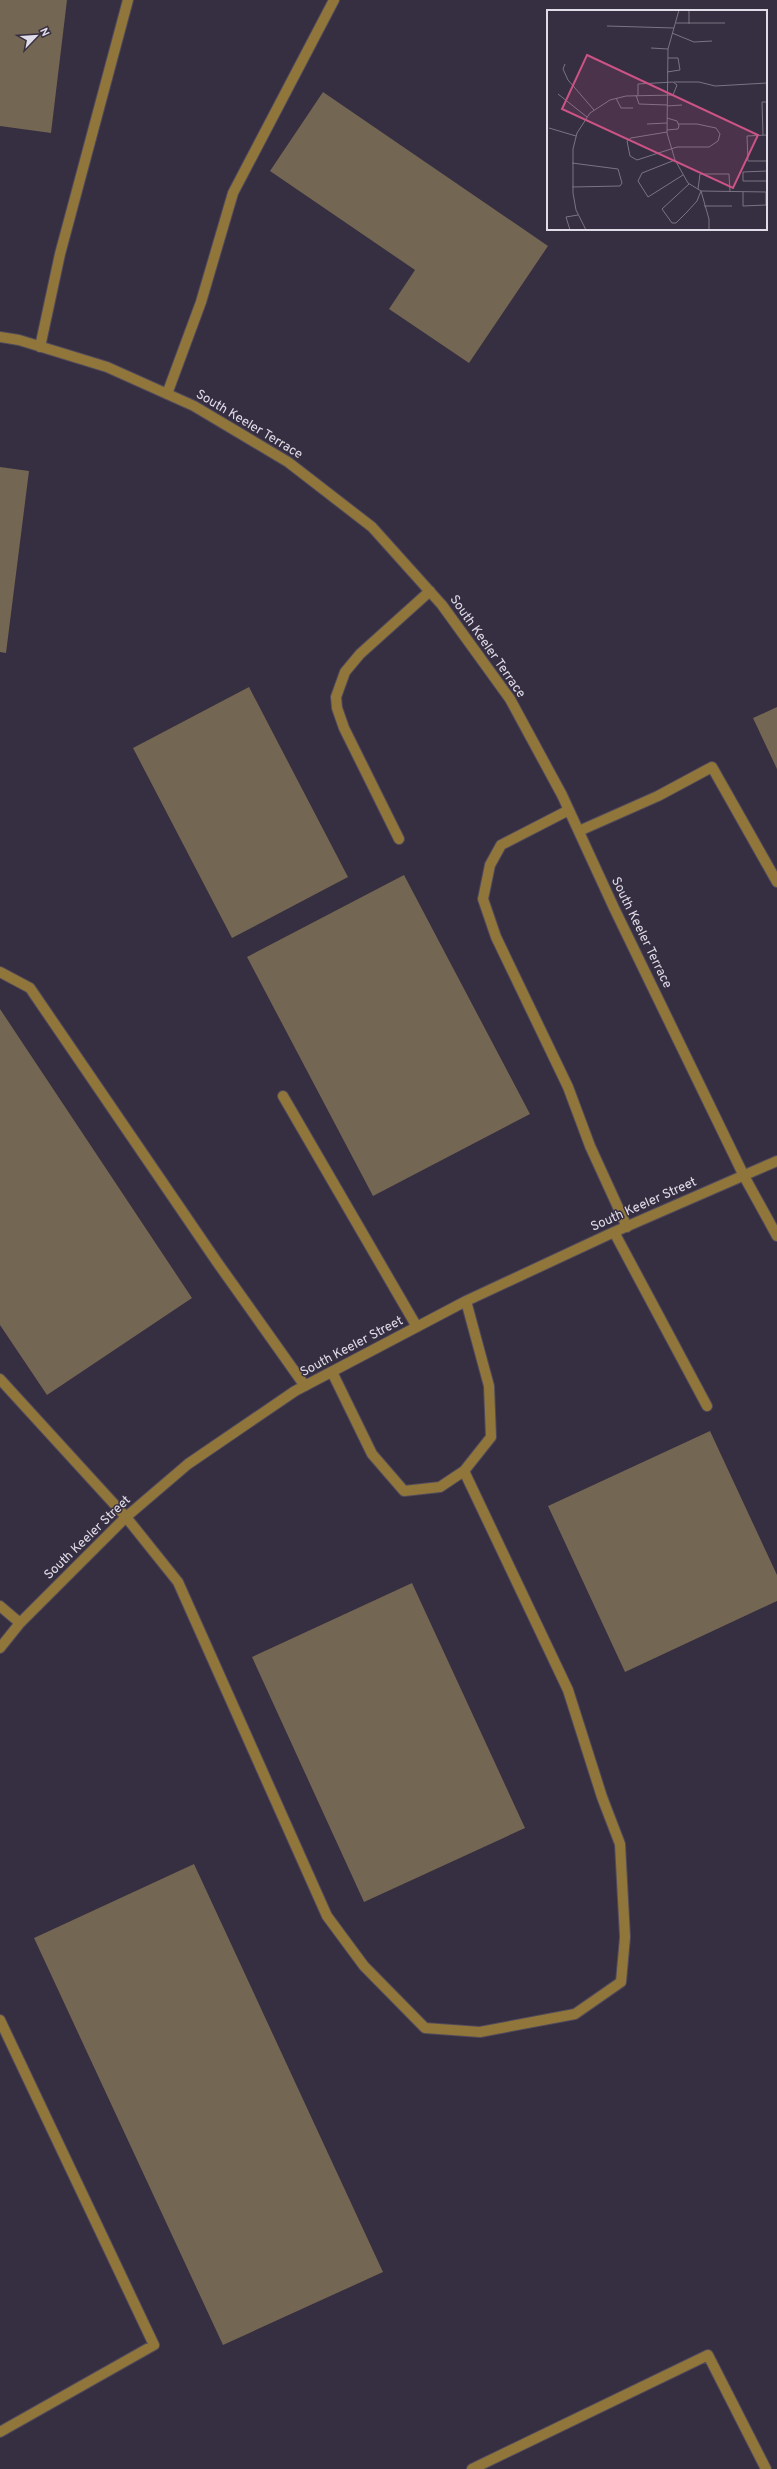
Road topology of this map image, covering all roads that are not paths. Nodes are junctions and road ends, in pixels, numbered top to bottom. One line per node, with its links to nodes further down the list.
1 (128, 0): 4 (street)
2 (334, 0): 5 (street)
3 (0, 337): 4 (street, South Keeler Terrace)
4 (40, 347): 5 (street, South Keeler Terrace)
5 (167, 394): 6 (street, South Keeler Terrace)
6 (430, 591): 7 (street, South Keeler Terrace); 9 (street)
7 (569, 810): 8 (street, South Keeler Terrace); 15 (street)
8 (579, 831): 10 (street); 14 (street, South Keeler Terrace)
9 (399, 839)
10 (777, 882)
11 (0, 972): 22 (street)
12 (283, 1096): 19 (street)
13 (777, 1161): 14 (street, South Keeler Street)
14 (744, 1176): 15 (street, South Keeler Street); 17 (street, South Keeler Terrace)
15 (627, 1227): 16 (street, South Keeler Street)
16 (614, 1232): 18 (street, South Keeler Street); 23 (street)
17 (777, 1236)
18 (466, 1301): 19 (street, South Keeler Street); 24 (street)
19 (417, 1327): 20 (street, South Keeler Street)
20 (332, 1372): 22 (street, South Keeler Street); 24 (street)
21 (0, 1379): 25 (street)
22 (305, 1386): 25 (street, South Keeler Street)
23 (707, 1406)
24 (464, 1471): 25 (street)
25 (126, 1517): 27 (street, South Keeler Street)
26 (0, 1606): 27 (street)
27 (20, 1624): 28 (street, South Keeler Street)
28 (0, 1648)
29 (0, 2020): 30 (street)
30 (0, 2432)
31 (472, 2469): 32 (street)
32 (766, 2469)

